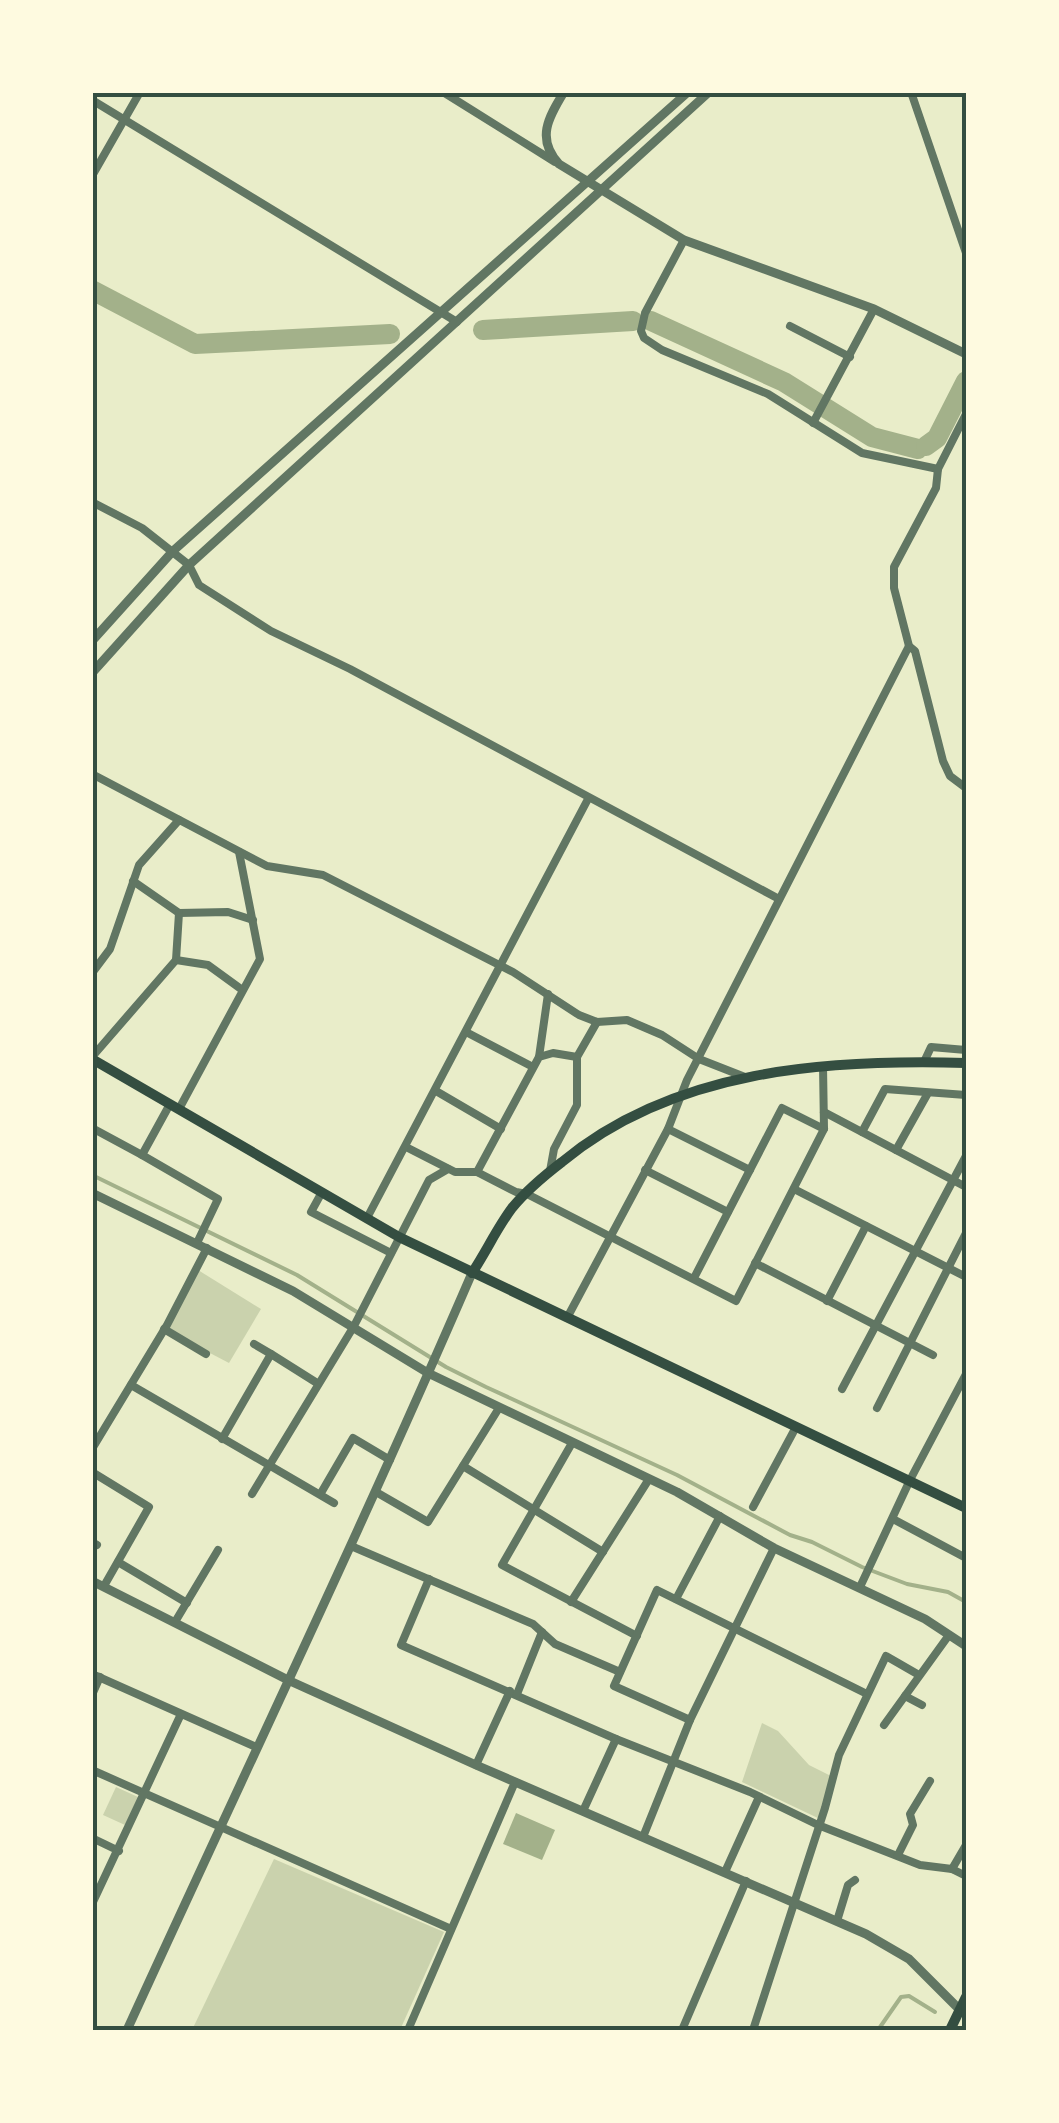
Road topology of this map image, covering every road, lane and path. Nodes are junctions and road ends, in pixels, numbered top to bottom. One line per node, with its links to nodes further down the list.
1 (140, 92): 9 (street)
2 (443, 92): 7 (street)
3 (564, 92): 10 (street)
4 (688, 92): 12 (street)
5 (709, 92): 13 (street)
6 (910, 92): 15 (street)
7 (458, 96): 10 (street)
8 (92, 100): 9 (street)
9 (124, 120): 11 (street); 17 (street)
10 (559, 164): 12 (street)
11 (92, 176)
12 (587, 182): 13 (street); 17 (street)
13 (600, 190): 14 (street); 18 (street)
14 (684, 240): 16 (street); 23 (street)
15 (966, 253)
16 (874, 310): 20 (street); 21 (street)
17 (441, 314): 18 (street); 26 (street)
18 (457, 322): 27 (street)
19 (790, 326): 21 (street)
20 (966, 354)
21 (850, 356): 23 (street)
22 (966, 414): 24 (street)
23 (812, 423): 24 (street)
24 (938, 469): 29 (street)
25 (92, 502): 26 (street)
26 (173, 551): 27 (street); 28 (street)
27 (189, 565): 30 (street); 33 (street)
28 (92, 641)
29 (909, 646): 32 (street); 37 (street)
30 (92, 672)
31 (92, 774): 34 (street)
32 (966, 788)
33 (588, 798): 37 (street); 41 (street)
34 (179, 820): 35 (street); 36 (street)
35 (239, 852): 39 (street); 41 (street)
36 (133, 881): 38 (street); 42 (street)
37 (779, 899): 51 (street)
38 (179, 913): 39 (street); 40 (street)
39 (252, 920): 43 (street)
40 (176, 960): 43 (street); 50 (street)
41 (500, 968): 44 (street); 46 (street)
42 (92, 972)
43 (241, 989): 61 (street)
44 (548, 994): 45 (street); 48 (street)
45 (598, 1022): 49 (street); 51 (street)
46 (466, 1032): 55 (street); 57 (street)
47 (966, 1050): 52 (street)
48 (539, 1056): 49 (street); 55 (street)
49 (578, 1057): 76 (street)
50 (92, 1058): 61 (main road)
51 (698, 1058): 56 (street); 59 (street)
52 (924, 1062): 53 (main road); 54 (main road)
53 (966, 1063)
54 (823, 1066): 56 (main road); 62 (street)
55 (532, 1067): 65 (street)
56 (746, 1077): 59 (main road)
57 (436, 1091): 65 (street); 68 (street)
58 (928, 1092): 60 (street); 67 (street); 69 (street)
59 (684, 1093): 64 (street); 76 (main road)
60 (966, 1096)
61 (174, 1106): 70 (street); 80 (main road)
62 (824, 1112): 66 (street); 67 (street)
63 (92, 1128): 70 (street)
64 (668, 1128): 73 (street); 74 (street)
65 (501, 1129): 75 (street)
66 (824, 1129): 74 (street); 79 (street)
67 (862, 1132): 69 (street)
68 (406, 1147): 72 (street); 84 (street)
69 (896, 1150): 77 (street)
70 (142, 1156): 89 (street)
71 (966, 1156): 77 (street)
72 (448, 1168): 75 (street); 87 (street)
73 (645, 1170): 83 (street); 88 (street)
74 (750, 1170): 83 (street)
75 (477, 1172): 82 (street)
76 (550, 1172): 82 (main road)
77 (954, 1180): 78 (street); 90 (street)
78 (966, 1187)
79 (794, 1188): 85 (street); 92 (street)
80 (322, 1192): 84 (main road); 91 (street)
81 (92, 1194): 89 (street)
82 (527, 1194): 88 (street); 94 (main road)
83 (728, 1212): 95 (street)
84 (367, 1218): 87 (main road)
85 (866, 1226): 90 (street); 97 (street)
86 (966, 1233): 93 (street)
87 (399, 1236): 91 (street); 94 (main road)
88 (611, 1237): 95 (street); 98 (street)
89 (202, 1243): 99 (street); 101 (street)
90 (916, 1252): 93 (street); 100 (street)
91 (391, 1253): 99 (street)
92 (755, 1263): 95 (street); 97 (street)
93 (948, 1268): 96 (street); 103 (street)
94 (472, 1273): 98 (main road); 107 (street)
95 (694, 1278)
96 (966, 1278)
97 (828, 1302): 100 (street)
98 (567, 1318): 114 (main road)
99 (357, 1321): 107 (street); 109 (street)
100 (876, 1327): 103 (street); 111 (street)
101 (164, 1329): 104 (street); 110 (street)
102 (254, 1344): 105 (street)
103 (910, 1345): 106 (street); 113 (street)
104 (206, 1354)
105 (272, 1354): 109 (street); 115 (street)
106 (933, 1355)
107 (430, 1369): 112 (street); 118 (street)
108 (966, 1374): 123 (street)
109 (317, 1383): 119 (street)
110 (131, 1385): 115 (street); 117 (street)
111 (842, 1389)
112 (499, 1408): 116 (street); 120 (street)
113 (877, 1408)
114 (796, 1427): 123 (main road); 128 (street)
115 (222, 1439): 119 (street)
116 (572, 1443): 122 (street); 130 (street)
117 (92, 1449)
118 (390, 1460): 124 (street); 125 (street)
119 (269, 1464): 125 (street); 126 (street)
120 (464, 1466): 124 (street); 130 (street)
121 (92, 1472): 138 (street)
122 (649, 1479): 131 (street); 136 (street)
123 (910, 1480): 129 (main road); 132 (street)
124 (376, 1492): 133 (street)
125 (321, 1493): 127 (street)
126 (252, 1494)
127 (334, 1502)
128 (753, 1507)
129 (966, 1508)
130 (532, 1510): 136 (street); 143 (street)
131 (720, 1516): 134 (street); 142 (street)
132 (892, 1519): 137 (street); 141 (street)
133 (351, 1546): 139 (street); 154 (street)
134 (774, 1548): 141 (street); 146 (street)
135 (218, 1550): 144 (street)
136 (603, 1552): 143 (street)
137 (966, 1558)
138 (118, 1562): 140 (street); 144 (street)
139 (429, 1580): 147 (street); 155 (street)
140 (96, 1586): 145 (street)
141 (860, 1588): 148 (street)
142 (676, 1599): 146 (street); 149 (street)
143 (572, 1602): 149 (street)
144 (186, 1603): 145 (street)
145 (175, 1622): 154 (street)
146 (734, 1627): 156 (street); 161 (street)
147 (542, 1632): 151 (street); 155 (street)
148 (950, 1635): 150 (street); 152 (street)
149 (637, 1636): 151 (street)
150 (966, 1646)
151 (620, 1672): 161 (street)
152 (920, 1675): 156 (street); 158 (street)
153 (96, 1676): 157 (street); 160 (street)
154 (290, 1680): 164 (street); 166 (street)
155 (513, 1692): 163 (street); 166 (street)
156 (867, 1694): 173 (street)
157 (92, 1695)
158 (905, 1696): 159 (street); 162 (street)
159 (922, 1705)
160 (180, 1714): 164 (street); 170 (street)
161 (690, 1720): 165 (street)
162 (884, 1725)
163 (616, 1739): 165 (street); 172 (street)
164 (256, 1747): 174 (street)
165 (675, 1760): 171 (street); 175 (street)
166 (476, 1765): 169 (street)
167 (92, 1770): 170 (street)
168 (930, 1781): 179 (street)
169 (515, 1782): 172 (street); 188 (street)
170 (144, 1792): 174 (street); 178 (street)
171 (759, 1797): 173 (street); 181 (street)
172 (583, 1811): 175 (street)
173 (818, 1825): 179 (street); 185 (street)
174 (219, 1828): 188 (street); 191 (street)
175 (643, 1837): 181 (street)
176 (92, 1838): 178 (street)
177 (966, 1844): 180 (street)
178 (119, 1851): 186 (street)
179 (898, 1855): 180 (street)
180 (952, 1870): 182 (street)
181 (725, 1872): 184 (street)
182 (966, 1876)
183 (855, 1880): 187 (street)
184 (746, 1881): 185 (street); 193 (street)
185 (793, 1902): 187 (street); 194 (street)
186 (92, 1904)
187 (836, 1921): 190 (street)
188 (451, 1930): 192 (street)
189 (966, 1997): 190 (main road)
190 (963, 2013): 195 (main road)
191 (126, 2030)
192 (408, 2030)
193 (682, 2030)
194 (753, 2030)
195 (950, 2030)

